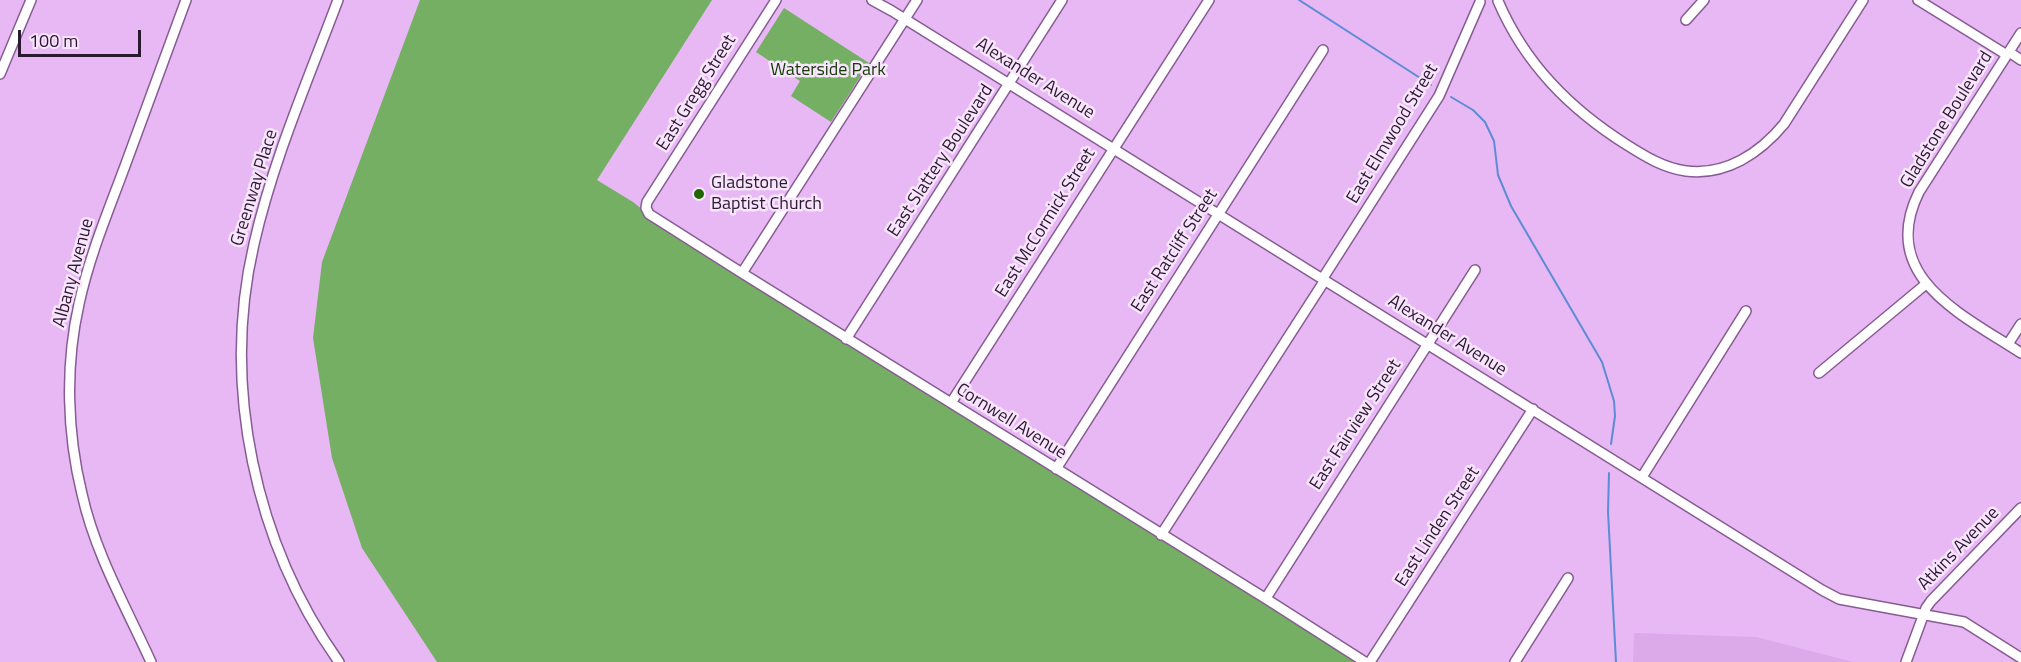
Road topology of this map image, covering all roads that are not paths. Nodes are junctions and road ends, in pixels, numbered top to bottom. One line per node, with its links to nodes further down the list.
1 (32, 0): 20 (street)
2 (186, 0): 46 (street, Albany Avenue)
3 (776, 0): 23 (street, East Gregg Street)
4 (872, 0): 14 (street, Alexander Avenue)
5 (917, 0): 14 (street)
6 (1062, 0): 21 (street, East Slattery Boulevard)
7 (1209, 0): 22 (street, East McCormick Street)
8 (1499, 0): 10 (street); 12 (street)
9 (1704, 0): 15 (street)
10 (1863, 0)
11 (1918, 0): 18 (street)
12 (1478, 1): 27 (street, East Elmwood Street)
13 (342, 2): 47 (street, Greenway Place)
14 (905, 18): 21 (street, Alexander Avenue); 26 (street)
15 (1686, 20)
16 (2021, 33): 18 (street, Gladstone Boulevard)
17 (1323, 50): 24 (street, East Ratcliff Street)
18 (2008, 53): 19 (street); 28 (street, Gladstone Boulevard)
19 (2021, 60)
20 (0, 74)
21 (1010, 83): 22 (street, Alexander Avenue); 31 (street, East Slattery Boulevard)
22 (1114, 148): 24 (street, Alexander Avenue); 36 (street, East McCormick Street)
23 (647, 205): 26 (street, Cornwell Avenue)
24 (1219, 213): 27 (street, Alexander Avenue); 38 (street, East Ratcliff Street)
25 (1475, 270): 32 (street, East Fairview Street)
26 (742, 273): 31 (street, Cornwell Avenue)
27 (1324, 279): 32 (street, Alexander Avenue); 41 (street, East Elmwood Street)
28 (1926, 284): 33 (street); 35 (street)
29 (1746, 311): 39 (street)
30 (2021, 324): 33 (street)
31 (846, 339): 36 (street, Cornwell Avenue)
32 (1428, 344): 37 (street, Alexander Avenue); 43 (street, East Fairview Street)
33 (2008, 344): 34 (street)
34 (2021, 352)
35 (1819, 373)
36 (951, 403): 38 (street, Cornwell Avenue)
37 (1533, 409): 39 (street, Alexander Avenue); 49 (street, East Linden Street)
38 (1056, 469): 41 (street, Cornwell Avenue)
39 (1642, 477): 44 (street, Alexander Avenue)
40 (2021, 508): 44 (street, Atkins Avenue)
41 (1161, 535): 43 (street, Cornwell Avenue)
42 (1569, 578): 50 (street)
43 (1266, 598): 48 (street, Cornwell Avenue)
44 (1924, 614): 45 (street, Alexander Avenue); 51 (street, Atkins Avenue)
45 (2021, 658)
46 (151, 662)
47 (339, 662)
48 (1365, 662)
49 (1370, 662)
50 (1515, 662)
51 (1906, 662)

